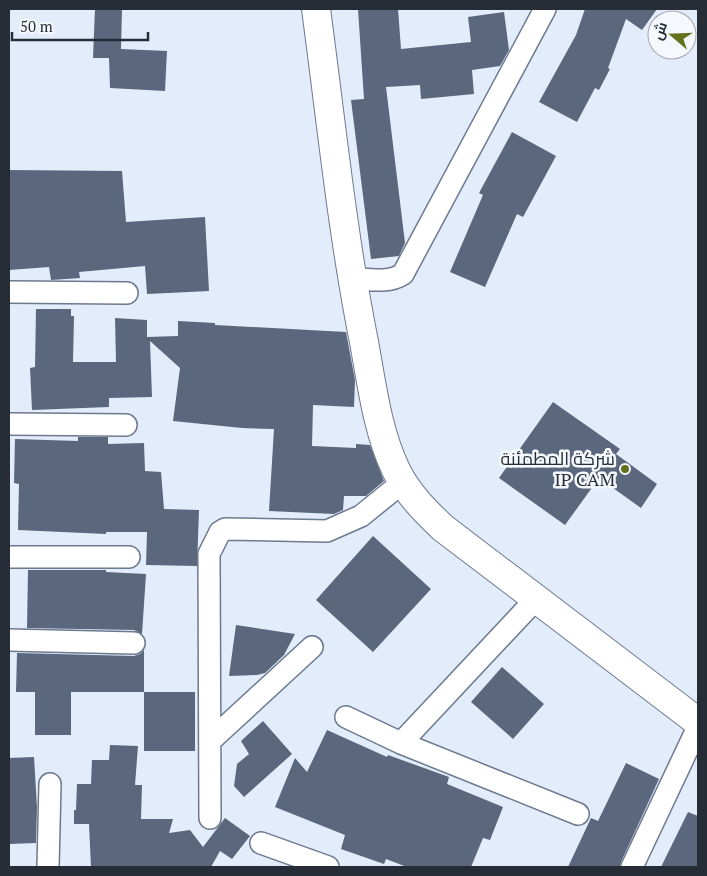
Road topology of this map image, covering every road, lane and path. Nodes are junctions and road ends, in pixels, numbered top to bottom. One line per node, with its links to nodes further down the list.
1 (316, 9): 3 (main road)
2 (545, 9): 3 (street)
3 (351, 278): 8 (main road)
4 (9, 292): 5 (street)
5 (127, 294)
6 (9, 423): 7 (street)
7 (126, 425)
8 (403, 482): 11 (main road); 18 (street)
9 (9, 557): 10 (street)
10 (129, 558)
11 (536, 599): 16 (main road); 19 (street)
12 (9, 640): 13 (street)
13 (134, 643)
14 (312, 647): 18 (street)
15 (346, 717): 19 (street)
16 (698, 722)
17 (698, 727): 26 (street)
18 (210, 741): 22 (street)
19 (401, 743): 21 (street)
20 (50, 784): 24 (street)
21 (578, 814)
22 (210, 818)
23 (262, 843): 25 (street)
24 (48, 867)
25 (328, 867)
26 (632, 867)

